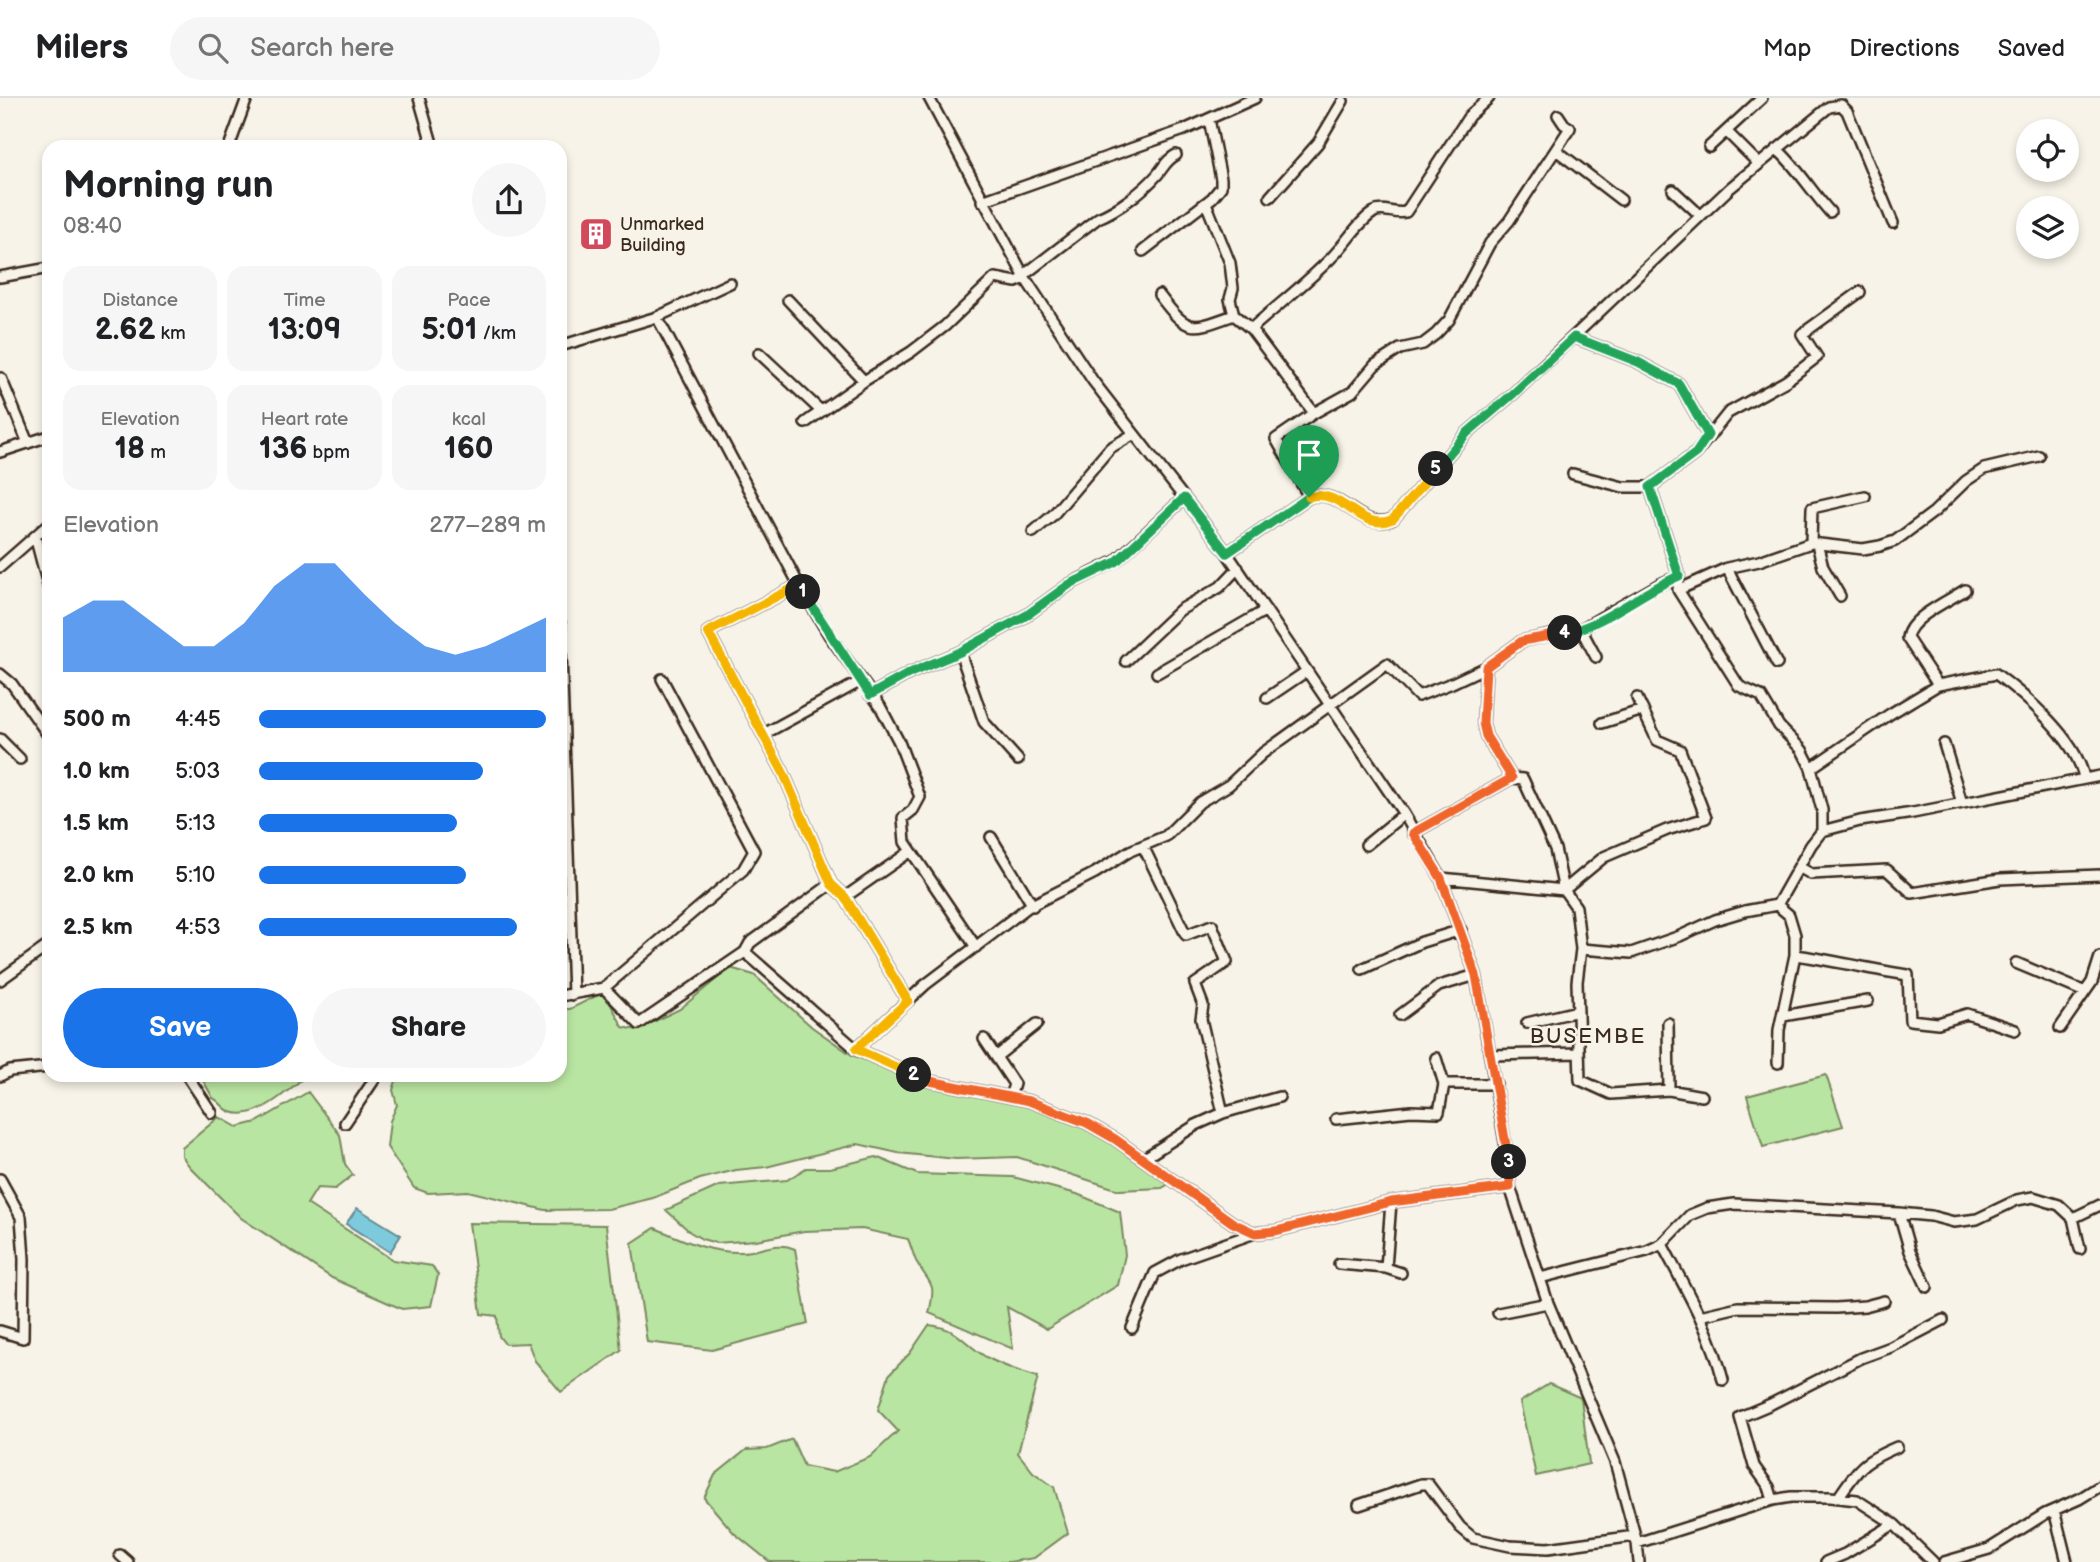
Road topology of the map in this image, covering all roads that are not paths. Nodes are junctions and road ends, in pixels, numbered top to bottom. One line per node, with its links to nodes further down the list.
1 (247, 98): 11 (street)
2 (419, 98): 12 (street)
3 (929, 98): 21 (street)
4 (1489, 98): 37 (street)
5 (1762, 98): 10 (street)
6 (1249, 99): 9 (street)
7 (1344, 102): 19 (street)
8 (1558, 115): 15 (street)
9 (1209, 119): 21 (street); 22 (street)
10 (1727, 132): 13 (street); 17 (street)
11 (232, 140)
12 (431, 140)
13 (1709, 147)
14 (1777, 149): 17 (street); 23 (street); 25 (street)
15 (1556, 150): 20 (street); 44 (street)
16 (1176, 155): 29 (street)
17 (1759, 164): 24 (street)
18 (1673, 190): 24 (street)
19 (1270, 197)
20 (1621, 200)
21 (982, 201): 29 (street)
22 (1206, 203): 26 (street); 35 (street)
23 (1830, 212)
24 (1700, 215): 38 (street)
25 (1893, 223)
26 (1143, 251)
27 (0, 268): 30 (street)
28 (42, 269): 30 (street)
29 (1025, 276): 42 (street); 46 (street)
30 (4, 277)
31 (730, 283): 36 (street)
32 (1860, 292): 47 (street)
33 (1159, 295): 35 (street)
34 (788, 300): 42 (street)
35 (1234, 315): 37 (street)
36 (657, 317): 39 (street); 67 (street)
37 (1251, 329): 44 (street)
38 (1574, 337): 47 (street); 55 (street)
39 (567, 344)
40 (759, 353): 43 (street)
41 (1, 378): 49 (street)
42 (864, 381): 43 (street)
43 (821, 411): 45 (street)
44 (1314, 412): 55 (street)
45 (805, 423)
46 (1134, 434): 56 (street); 58 (street)
47 (1708, 435): 53 (street)
48 (42, 438): 49 (street)
49 (28, 443): 50 (street)
50 (0, 452)
51 (2039, 456): 60 (street)
52 (1573, 474): 53 (street)
53 (1650, 487): 66 (street)
54 (1865, 496): 60 (street)
55 (1309, 497): 61 (street)
56 (1184, 498): 61 (street); 73 (street)
57 (42, 530): 59 (street)
58 (1033, 532)
59 (35, 536): 62 (street); 63 (street)
60 (1814, 543): 65 (street); 70 (street)
61 (1227, 553): 64 (street)
62 (42, 562)
63 (0, 565)
64 (1238, 568): 71 (street); 75 (street)
65 (1727, 568): 68 (street); 76 (street)
66 (1679, 576): 68 (street); 72 (street)
67 (799, 585): 82 (street); 91 (street)
68 (1678, 590): 96 (street)
69 (1965, 590): 83 (street)
70 (1840, 596)
71 (1266, 610): 78 (street); 79 (street)
72 (1581, 629): 74 (street); 77 (street)
73 (960, 652): 84 (street); 95 (street)
74 (1596, 657)
75 (1126, 661)
76 (1777, 664)
77 (1486, 667): 87 (street); 98 (street)
78 (1307, 671): 85 (street); 87 (street)
79 (1157, 673)
80 (0, 674): 90 (street)
81 (662, 679): 128 (street)
82 (862, 681): 84 (street); 91 (street)
83 (1938, 685): 96 (street); 99 (street)
84 (870, 695): 108 (street)
85 (1267, 698)
86 (1637, 698): 88 (street)
87 (1329, 704): 101 (street); 107 (street)
88 (1643, 710): 89 (street); 113 (street)
89 (1602, 723)
90 (42, 726)
91 (764, 734): 112 (street)
92 (0, 739): 94 (street)
93 (1944, 744): 100 (street)
94 (20, 759)
95 (1018, 760)
96 (1811, 768): 103 (street)
97 (2100, 776): 99 (street)
98 (1512, 778): 104 (street); 113 (street)
99 (2084, 778): 100 (street)
100 (1962, 803): 103 (street)
101 (1404, 814): 104 (street); 106 (street)
102 (567, 823): 131 (street)
103 (1822, 831): 109 (street)
104 (1413, 833): 111 (street)
105 (990, 837): 116 (street)
106 (1366, 845)
107 (1143, 846): 116 (street); 160 (street)
108 (911, 851): 114 (street); 118 (street)
109 (1800, 867): 110 (street); 115 (street)
110 (2100, 875)
111 (1441, 878): 113 (street); 117 (street)
112 (831, 884): 114 (street); 121 (street)
113 (1564, 890): 119 (street)
114 (845, 897): 132 (street)
115 (1777, 905): 119 (street); 122 (street)
116 (1033, 906): 118 (street)
117 (1461, 930): 125 (street); 126 (street)
118 (976, 947): 132 (street)
119 (1581, 949): 134 (street)
120 (42, 950): 127 (street)
121 (744, 952): 128 (street); 143 (street)
122 (1796, 955): 136 (street); 141 (street)
123 (2100, 957): 129 (street)
124 (2016, 963): 129 (street)
125 (1362, 969)
126 (1476, 975): 135 (street); 145 (street)
127 (0, 980)
128 (604, 988): 131 (street)
129 (2085, 992): 140 (street)
130 (567, 995): 131 (street)
131 (573, 995)
132 (908, 1001): 143 (street)
133 (1868, 1002): 136 (street)
134 (1578, 1011): 137 (street); 144 (street)
135 (1400, 1015)
136 (1783, 1016): 148 (street)
137 (1527, 1023)
138 (1668, 1023): 155 (street)
139 (1037, 1024): 146 (street)
140 (2060, 1027)
141 (2015, 1030)
142 (984, 1040): 146 (street)
143 (856, 1049): 157 (street)
144 (1579, 1053): 145 (street); 155 (street)
145 (1491, 1055): 154 (street)
146 (996, 1057): 157 (street)
147 (1436, 1058): 153 (street)
148 (1777, 1063)
149 (42, 1068): 150 (street)
150 (0, 1076)
151 (191, 1082): 159 (street)
152 (373, 1082): 162 (street)
153 (1444, 1084): 154 (street); 161 (street)
154 (1496, 1084): 165 (street)
155 (1669, 1090): 156 (street)
156 (1702, 1096)
157 (1010, 1097): 163 (street)
158 (1279, 1097): 160 (street)
159 (212, 1113)
160 (1223, 1113): 163 (street)
161 (1336, 1119)
162 (345, 1124)
163 (1143, 1159): 170 (street)
164 (0, 1179): 184 (street)
165 (1510, 1187): 166 (street); 176 (street)
166 (1391, 1202): 170 (street); 174 (street)
167 (2100, 1205): 169 (street)
168 (1899, 1213): 169 (street); 171 (street); 177 (street)
169 (2073, 1217): 172 (street)
170 (1255, 1233): 183 (street)
171 (1662, 1244): 176 (street); 181 (street)
172 (2080, 1250)
173 (1339, 1264): 174 (street)
174 (1386, 1268): 175 (street)
175 (1401, 1273)
176 (1540, 1278): 179 (street)
177 (1927, 1287)
178 (1884, 1301): 181 (street)
179 (1548, 1303): 180 (street); 193 (street)
180 (1498, 1313)
181 (1700, 1316): 185 (street)
182 (1943, 1320): 189 (street)
183 (1132, 1328)
184 (0, 1331)
185 (1723, 1380)
186 (1896, 1447): 188 (street)
187 (2100, 1486): 191 (street)
188 (1838, 1498): 189 (street); 192 (street)
189 (1773, 1500): 193 (street)
190 (1359, 1505): 193 (street)
191 (2054, 1510): 197 (street); 198 (street)
192 (1894, 1524): 195 (street); 196 (street)
193 (1636, 1539): 194 (street)
194 (1639, 1562)
195 (1826, 1562)
196 (1933, 1562)
197 (1944, 1562)
198 (2067, 1562)

